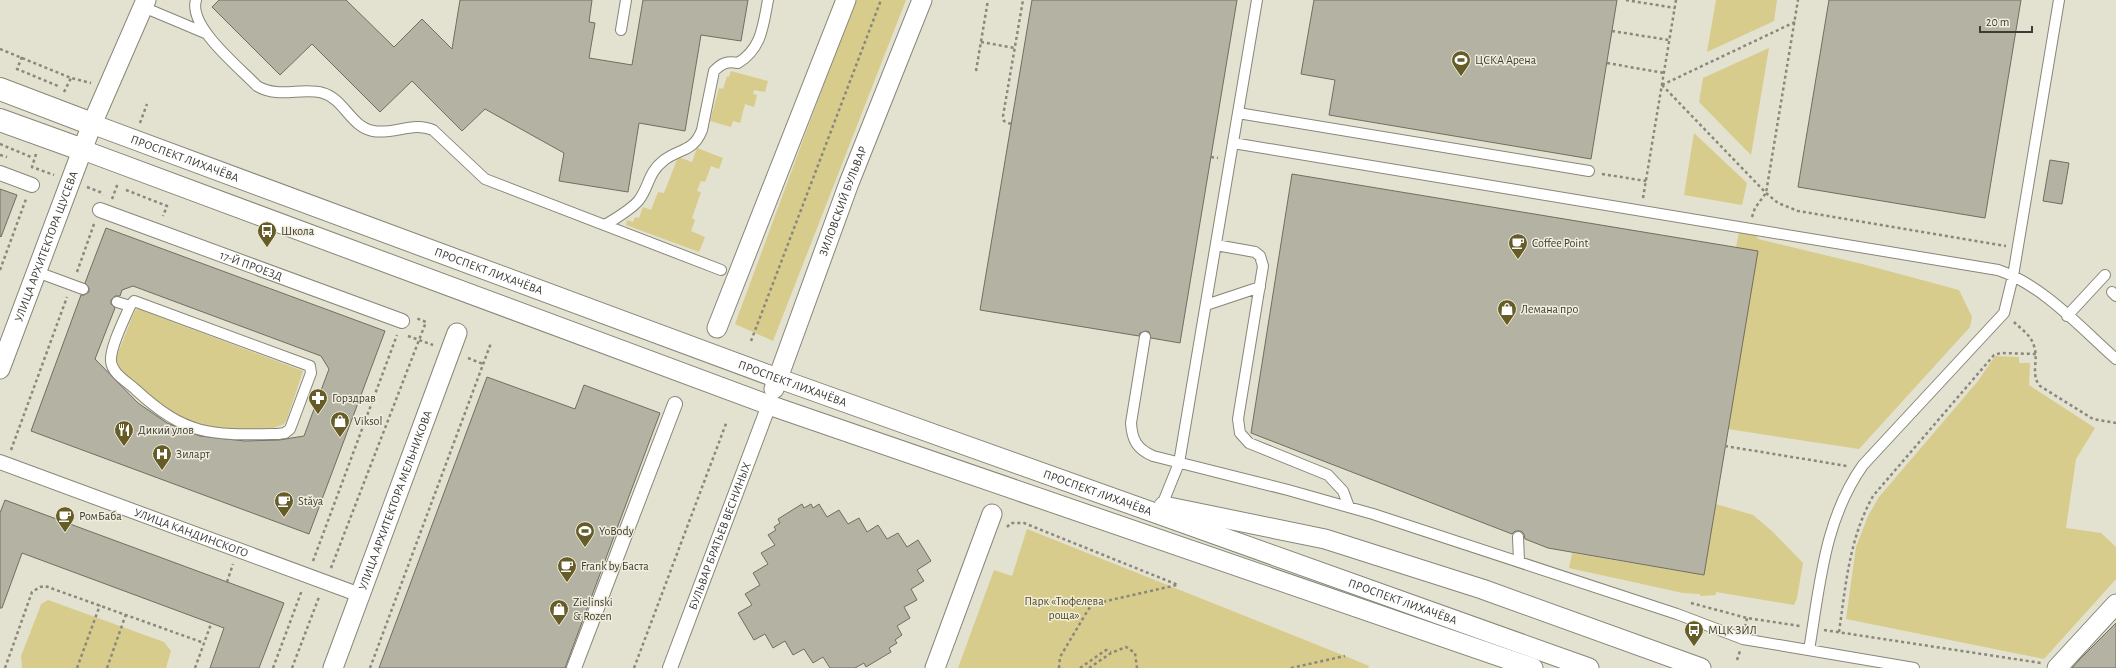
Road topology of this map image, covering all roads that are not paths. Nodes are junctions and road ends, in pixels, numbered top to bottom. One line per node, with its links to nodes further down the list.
1 (196, 0): 10 (lane)
2 (626, 0): 9 (lane)
3 (768, 0): 21 (lane)
4 (846, 0): 34 (street)
5 (922, 0): 39 (street, ЗИЛОВСКИЙ БУЛЬВАР)
6 (1257, 0): 12 (lane)
7 (2059, 0): 26 (lane)
8 (144, 3): 10 (lane); 14 (street, УЛИЦА АРХИТЕКТОРА ЩУСЕВА)
9 (621, 30)
10 (205, 33): 21 (lane)
11 (0, 89): 14 (street, ПРОСПЕКТ ЛИХАЧЁВА)
12 (1238, 113): 15 (lane); 17 (lane)
13 (0, 120): 16 (street, ПРОСПЕКТ ЛИХАЧЁВА)
14 (92, 124): 16 (street, УЛИЦА АРХИТЕКТОРА ЩУСЕВА); 39 (street, ПРОСПЕКТ ЛИХАЧЁВА)
15 (1233, 143): 22 (lane); 26 (lane)
16 (83, 150): 24 (street, УЛИЦА АРХИТЕКТОРА ЩУСЕВА); 41 (street, ПРОСПЕКТ ЛИХАЧЁВА)
17 (1590, 172)
18 (0, 173): 19 (street)
19 (32, 185)
20 (105, 207): 33 (street, 17-Й ПРОЕЗД)
21 (605, 225): 23 (lane)
22 (1216, 245): 27 (lane); 30 (lane)
23 (721, 270)
24 (37, 272): 28 (lane); 38 (street, УЛИЦА АРХИТЕКТОРА ЩУСЕВА)
25 (2105, 275): 32 (lane)
26 (2013, 276): 32 (lane); 52 (lane)
27 (1260, 287): 30 (lane); 46 (lane)
28 (83, 289)
29 (117, 302): 31 (lane)
30 (1206, 305): 43 (lane)
31 (130, 306): 31 (lane)
32 (2067, 316): 37 (lane)
33 (403, 318)
34 (717, 328)
35 (457, 333): 50 (street, УЛИЦА АРХИТЕКТОРА МЕЛЬНИКОВА)
36 (1145, 337): 43 (lane)
37 (2116, 359)
38 (0, 369)
39 (777, 378): 41 (street, ЗИЛОВСКИЙ БУЛЬВАР); 59 (street, ПРОСПЕКТ ЛИХАЧЁВА)
40 (675, 404): 55 (street)
41 (769, 405): 56 (street, БУЛЬВАР БРАТЬЕВ ВЕСНИНЫХ); 58 (street, ПРОСПЕКТ ЛИХАЧЁВА)
42 (3, 463): 50 (street, УЛИЦА КАНДИНСКОГО)
43 (1180, 463): 45 (lane); 46 (lane)
44 (1141, 502): 45 (street)
45 (1162, 505): 60 (street)
46 (1349, 507): 49 (lane)
47 (992, 514): 57 (street)
48 (1518, 537): 49 (lane)
49 (1519, 561): 52 (lane)
50 (360, 595): 54 (street, УЛИЦА АРХИТЕКТОРА МЕЛЬНИКОВА)
51 (2116, 604): 53 (street)
52 (1809, 650): 61 (lane)
53 (2049, 666)
54 (333, 668)
55 (574, 668)
56 (670, 668)
57 (935, 668)
58 (1532, 668)
59 (1589, 668)
60 (1701, 668)
61 (1914, 668)

